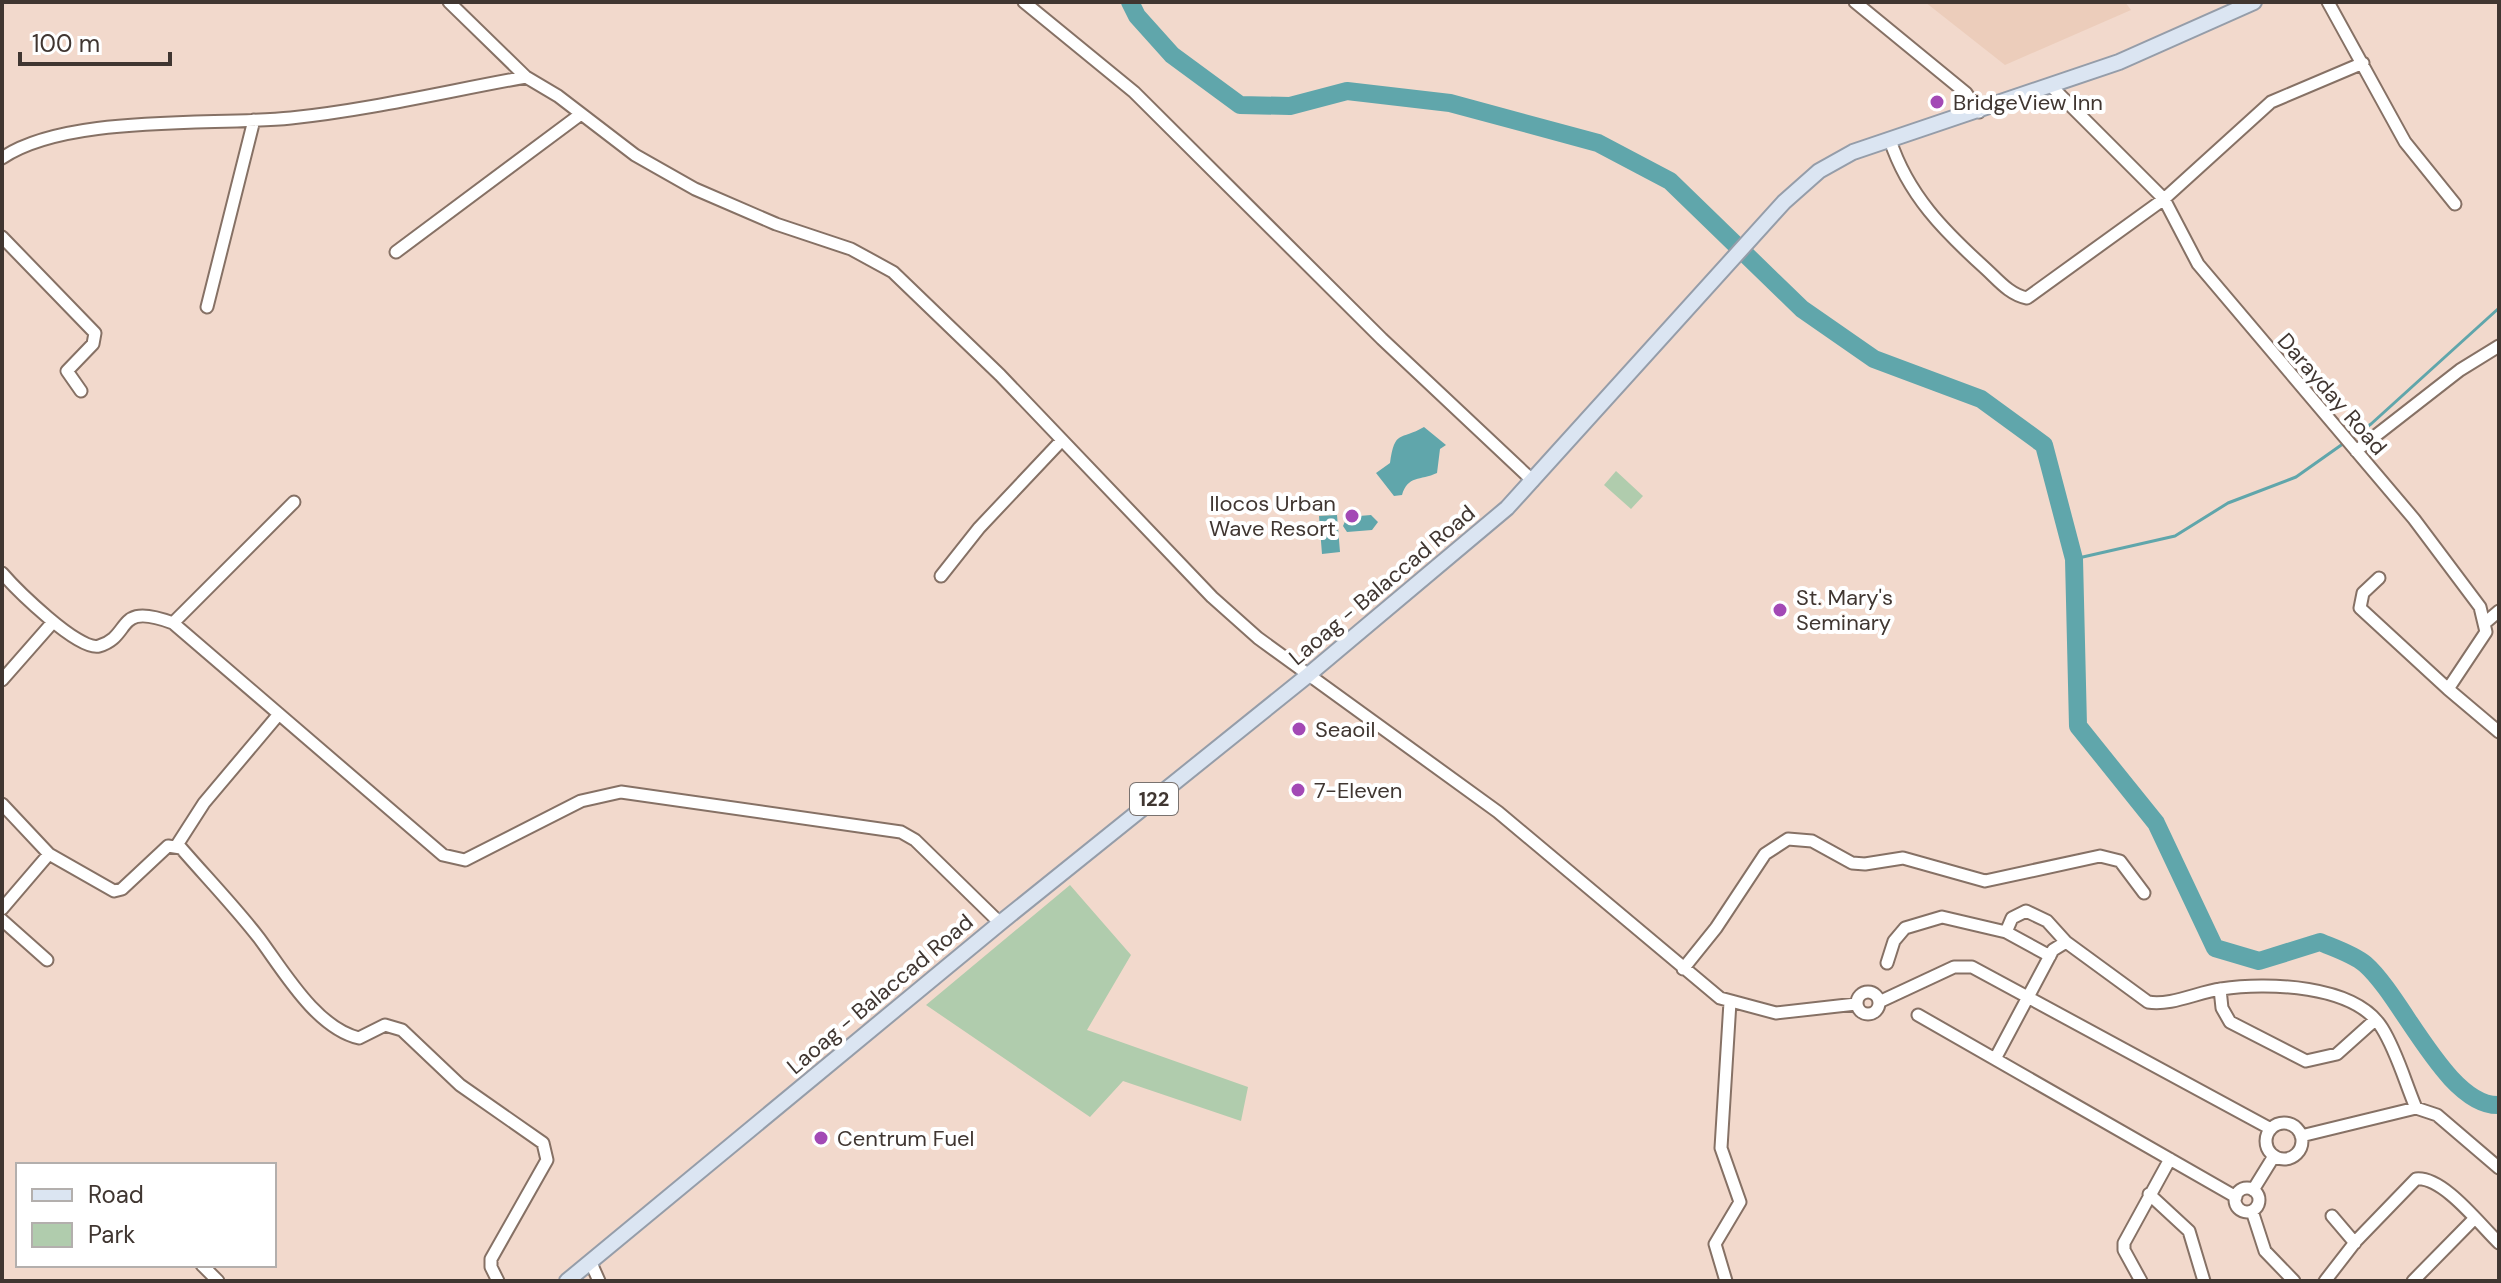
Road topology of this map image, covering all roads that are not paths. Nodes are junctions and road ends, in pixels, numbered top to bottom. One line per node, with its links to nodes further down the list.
1 (449, 2): 7 (street)
2 (1024, 2): 23 (street)
3 (1855, 2): 9 (street)
4 (2254, 2): 8 (main road, Laoag - Balaccad Road / 122)
5 (2328, 2): 6 (street)
6 (2363, 63): 14 (street); 15 (street)
7 (526, 77): 10 (street); 11 (street)
8 (2051, 86): 9 (main road, Laoag - Balaccad Road / 122); 14 (street, Darayday Road)
9 (1979, 112): 12 (main road, Laoag - Balaccad Road / 122)
10 (581, 114): 17 (street); 21 (street)
11 (254, 120): 13 (street); 18 (street)
12 (1890, 140): 14 (street); 23 (main road, Laoag - Balaccad Road / 122)
13 (2, 158)
14 (2164, 199): 22 (street, Darayday Road)
15 (2455, 204)
16 (2, 237): 20 (street)
17 (396, 252)
18 (207, 307)
19 (2499, 346): 22 (street)
20 (81, 391)
21 (1062, 440): 26 (street); 32 (street)
22 (2354, 448): 30 (street, Darayday Road)
23 (1533, 481): 32 (main road, Laoag - Balaccad Road / 122)
24 (294, 502): 31 (street)
25 (2, 573): 29 (street)
26 (941, 576)
27 (2379, 578): 34 (street)
28 (2499, 611): 30 (street)
29 (53, 622): 31 (street); 33 (street)
30 (2486, 622): 34 (street)
31 (173, 623): 35 (street)
32 (1307, 676): 43 (main road, Laoag - Balaccad Road / 122); 49 (street)
33 (2, 680)
34 (2448, 689): 36 (street)
35 (279, 714): 38 (street); 43 (street)
36 (2499, 732)
37 (2, 804): 39 (street)
38 (177, 845): 39 (street); 71 (street)
39 (49, 854): 41 (street)
40 (2144, 893): 49 (street)
41 (2, 909)
42 (2, 920): 47 (street)
43 (1000, 923): 70 (main road, Laoag - Balaccad Road / 122)
44 (2006, 932): 45 (street); 46 (street); 48 (street)
45 (2066, 942): 46 (street); 50 (street)
46 (2050, 956): 51 (street)
47 (47, 960)
48 (1887, 963)
49 (1683, 969): 52 (street)
50 (2220, 989): 54 (street); 54 (street)
51 (2029, 996): 52 (street); 55 (street); 57 (street)
52 (1730, 1002): 74 (street)
53 (1918, 1015): 55 (street)
54 (2375, 1020): 56 (street)
55 (1995, 1059): 60 (street)
56 (2416, 1108): 58 (street); 61 (street)
57 (2271, 1129): 58 (street); 59 (street)
58 (2301, 1136): 59 (street)
59 (2274, 1156): 62 (street)
60 (2170, 1159): 63 (street); 64 (street)
61 (2499, 1168)
62 (2253, 1190): 64 (street); 65 (street)
63 (2149, 1194): 75 (street); 76 (street)
64 (2236, 1197): 65 (street)
65 (2252, 1211): 77 (street)
66 (2332, 1216): 68 (street)
67 (2474, 1219): 68 (street); 69 (street); 79 (street)
68 (2355, 1243): 78 (street)
69 (2499, 1243)
70 (591, 1263): 72 (main road, Laoag - Balaccad Road / 122); 73 (street)
71 (498, 1281)
72 (567, 1281)
73 (599, 1281)
74 (1726, 1281)
75 (2141, 1281)
76 (2204, 1281)
77 (2294, 1281)
78 (2325, 1281)
79 (2413, 1281)

